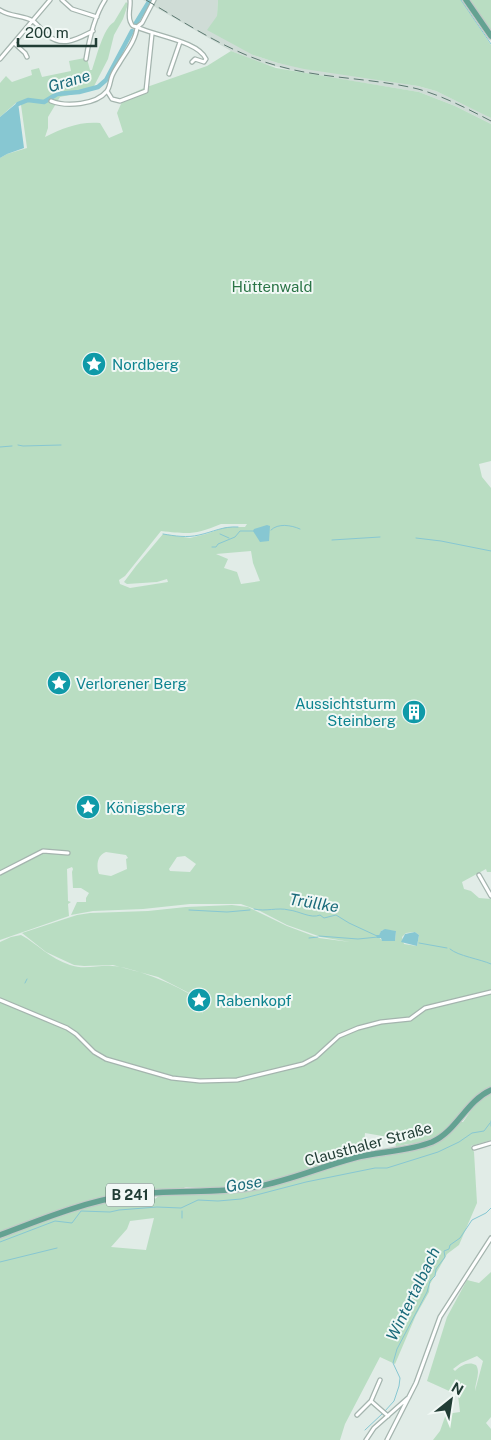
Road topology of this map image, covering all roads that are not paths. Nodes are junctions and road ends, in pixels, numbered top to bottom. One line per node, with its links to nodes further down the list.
1 (50, 0): 9 (street)
2 (62, 0): 8 (street)
3 (105, 0): 8 (street)
4 (130, 0): 10 (street)
5 (154, 0): 10 (street)
6 (466, 0): 13 (main road)
7 (0, 10): 9 (street)
8 (97, 18): 11 (street)
9 (32, 21): 11 (street); 14 (street)
10 (137, 27): 12 (street); 21 (street)
11 (93, 31): 18 (street)
12 (152, 34): 15 (street); 21 (street)
13 (491, 36)
14 (14, 42): 16 (street); 17 (street)
15 (180, 42): 19 (street); 20 (street)
16 (27, 58)
17 (0, 59)
18 (86, 59)
19 (192, 62)
20 (169, 74)
21 (107, 91): 22 (street)
22 (50, 101)
23 (68, 852): 24 (street)
24 (0, 874)
25 (479, 875): 26 (street)
26 (491, 896)
27 (491, 992): 28 (street)
28 (0, 1000)
29 (491, 1090): 32 (main road, Clausthaler Straße / B 241)
30 (491, 1143): 31 (street)
31 (474, 1148)
32 (0, 1235)
33 (491, 1238): 35 (street)
34 (380, 1380): 36 (street)
35 (410, 1396): 38 (street); 40 (street)
36 (371, 1401): 37 (street); 38 (street)
37 (357, 1415)
38 (388, 1416): 39 (street)
39 (366, 1440)
40 (387, 1440)

